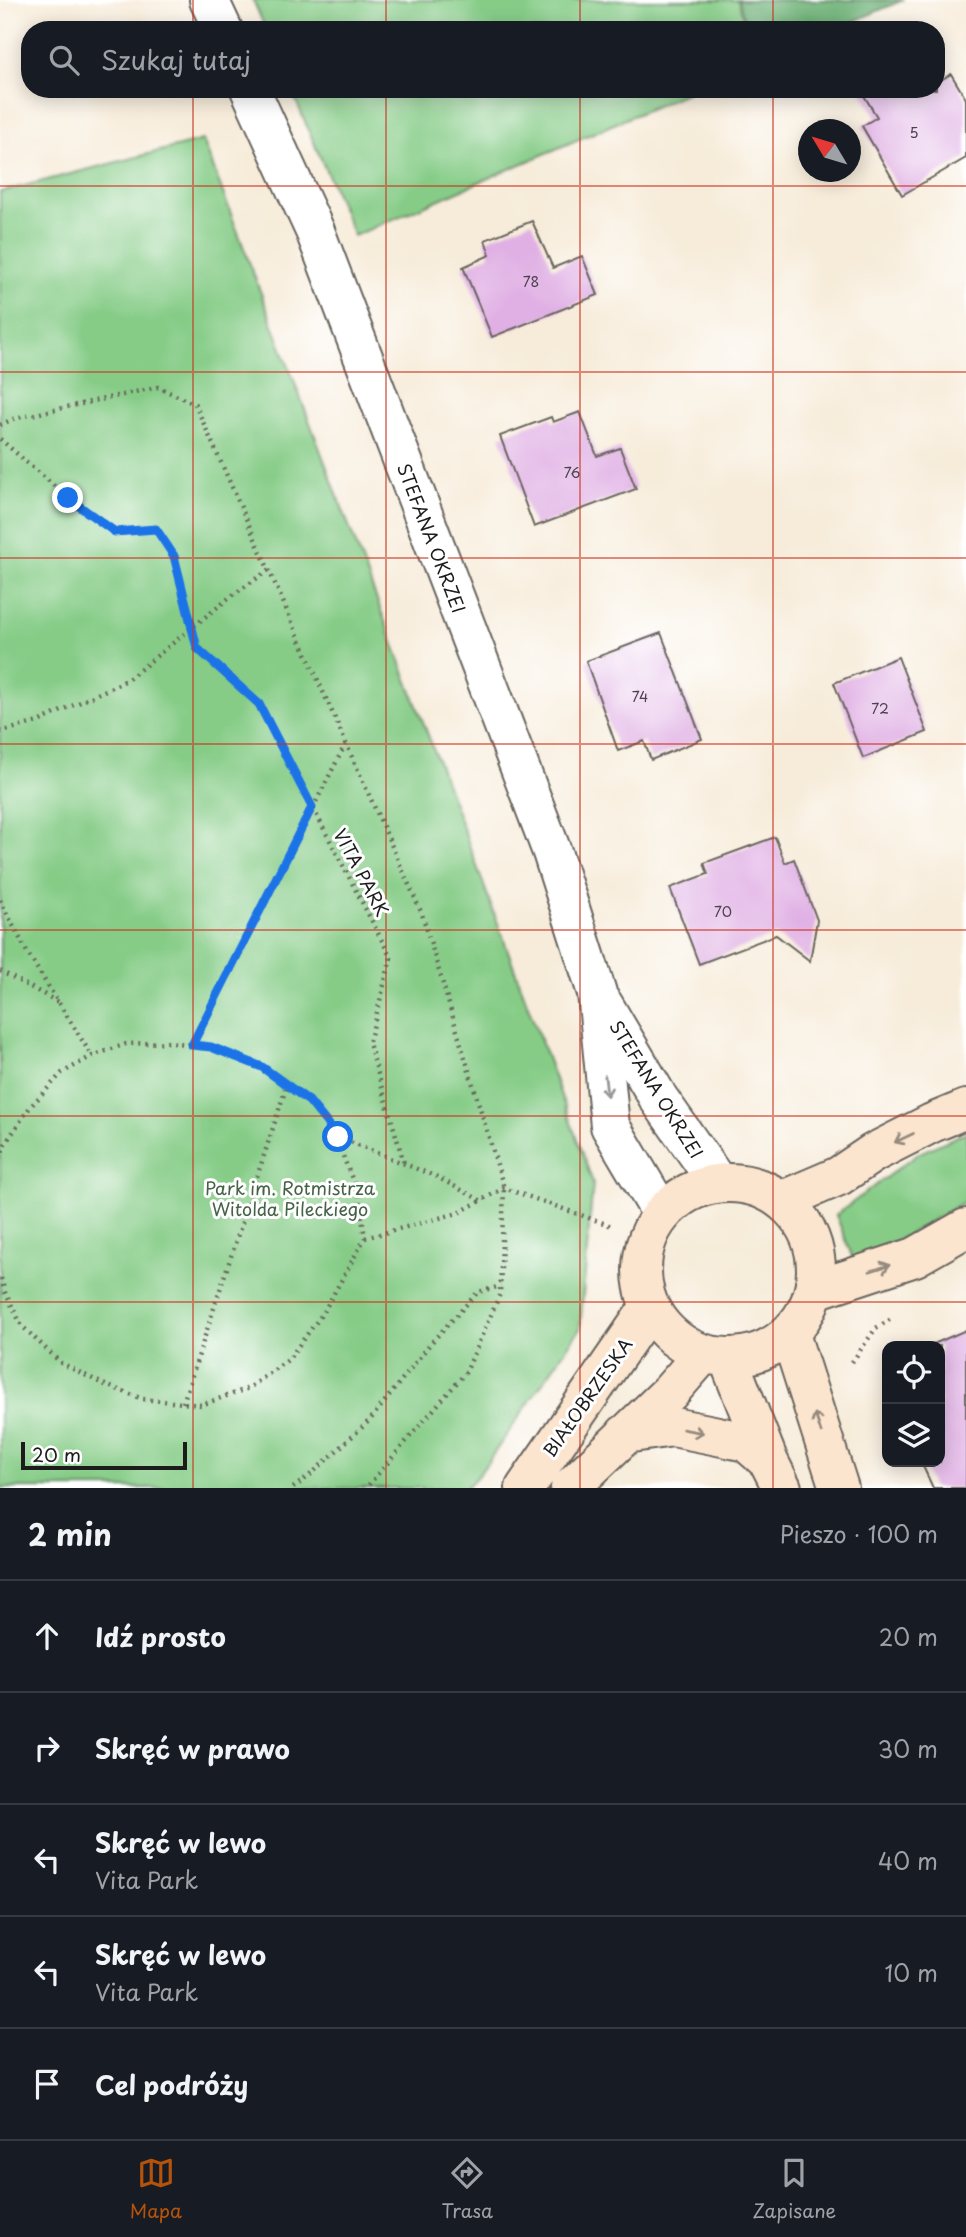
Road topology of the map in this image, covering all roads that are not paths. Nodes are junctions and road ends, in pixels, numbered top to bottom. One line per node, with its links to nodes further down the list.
1 (209, 0): 2 (street)
2 (219, 21)
3 (254, 98): 4 (street, STEFANA OKRZEI)
4 (597, 993): 6 (street, STEFANA OKRZEI); 8 (street, STEFANA OKRZEI, one-way to 8)
5 (966, 1110): 7 (street, one-way to 7)
6 (718, 1183): 7 (street); 8 (street)
7 (783, 1200): 10 (street)
8 (662, 1214): 11 (street)
9 (966, 1228): 10 (street, one-way to 9)
10 (815, 1290): 12 (street)
11 (650, 1307): 13 (street); 16 (street, BIAŁOBRZESKA)
12 (790, 1334): 13 (street); 18 (street, one-way to 12)
13 (715, 1356): 14 (street); 15 (street)
14 (625, 1434): 15 (street, one-way to 15); 17 (street)
15 (776, 1475)
16 (525, 1488)
17 (570, 1488)
18 (839, 1488)

